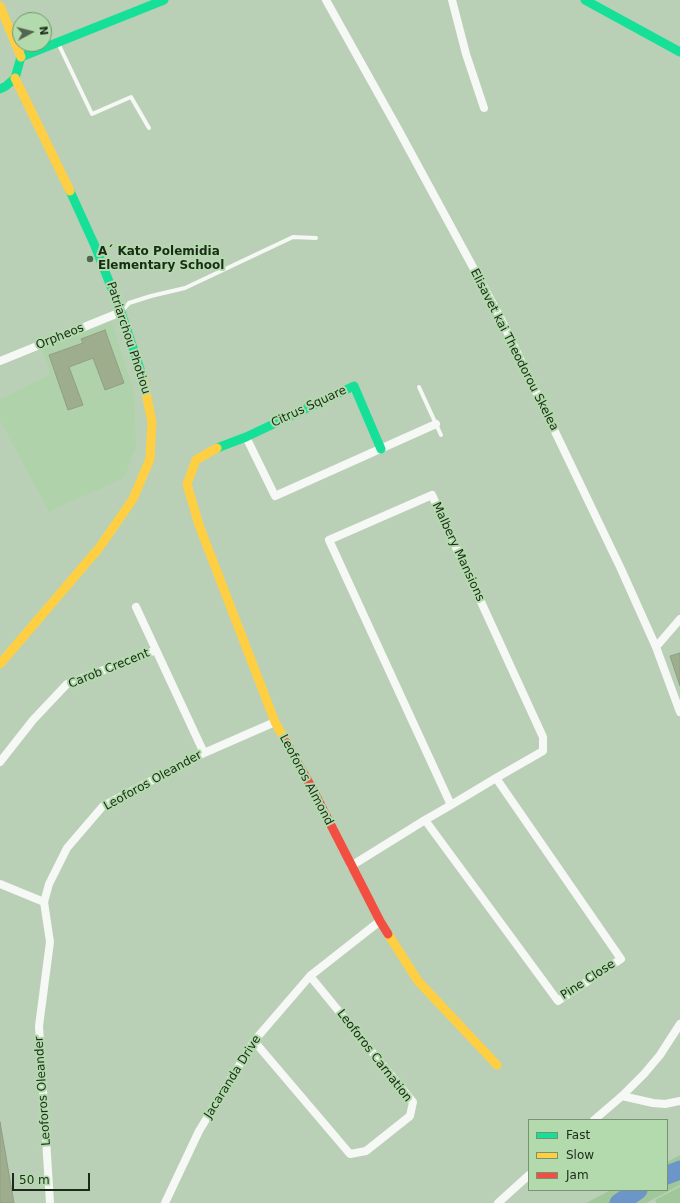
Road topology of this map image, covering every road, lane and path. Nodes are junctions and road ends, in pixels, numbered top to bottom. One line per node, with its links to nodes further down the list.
1 (164, 0): 6 (street)
2 (326, 0): 24 (street, Elisavet kai Theodorou Skelea)
3 (452, 0): 11 (street)
4 (584, 0): 7 (street)
5 (0, 6): 8 (street)
6 (58, 43): 8 (street); 12 (lane)
7 (680, 52)
8 (22, 57): 9 (street)
9 (16, 78): 10 (street); 14 (street, Patriarchou Photiou)
10 (0, 89)
11 (484, 108)
12 (149, 128)
13 (316, 238): 14 (lane)
14 (121, 312): 15 (street, Orpheos); 26 (street, Patriarchou Photiou)
15 (0, 361)
16 (419, 387): 17 (lane)
17 (436, 424): 18 (lane); 20 (street)
18 (441, 435)
19 (246, 437): 20 (street); 20 (street, Citrus Square); 21 (street, Citrus Square)
20 (381, 449)
21 (196, 460): 28 (street, Leoforos Almond)
22 (136, 607): 25 (street)
23 (680, 619): 24 (street)
24 (656, 647): 27 (street, Elisavet kai Theodorou Skelea)
25 (156, 650): 29 (street); 30 (street, Carob Crecent)
26 (0, 664)
27 (680, 712)
28 (276, 722): 29 (street, Leoforos Oleander); 34 (street, Leoforos Almond)
29 (204, 753): 36 (street, Leoforos Oleander)
30 (0, 762)
31 (496, 778): 32 (street, Malbery Mansions); 32 (street, Malbery Mansions); 33 (street, Pine Close)
32 (452, 805): 33 (street, Malbery Mansions)
33 (425, 820): 34 (street, Malbery Mansions)
34 (351, 866): 37 (street, Leoforos Almond)
35 (0, 884): 36 (street)
36 (44, 902): 46 (street, Leoforos Oleander)
37 (380, 921): 38 (street, Jacaranda Drive); 41 (street, Leoforos Almond)
38 (310, 976): 40 (street, Jacaranda Drive); 40 (street, Leoforos Carnation)
39 (680, 1024): 42 (street)
40 (254, 1041): 47 (street, Jacaranda Drive)
41 (497, 1065)
42 (622, 1096): 43 (street); 44 (street)
43 (680, 1100)
44 (595, 1119)
45 (528, 1176): 48 (street)
46 (50, 1203)
47 (165, 1203)
48 (498, 1203)

